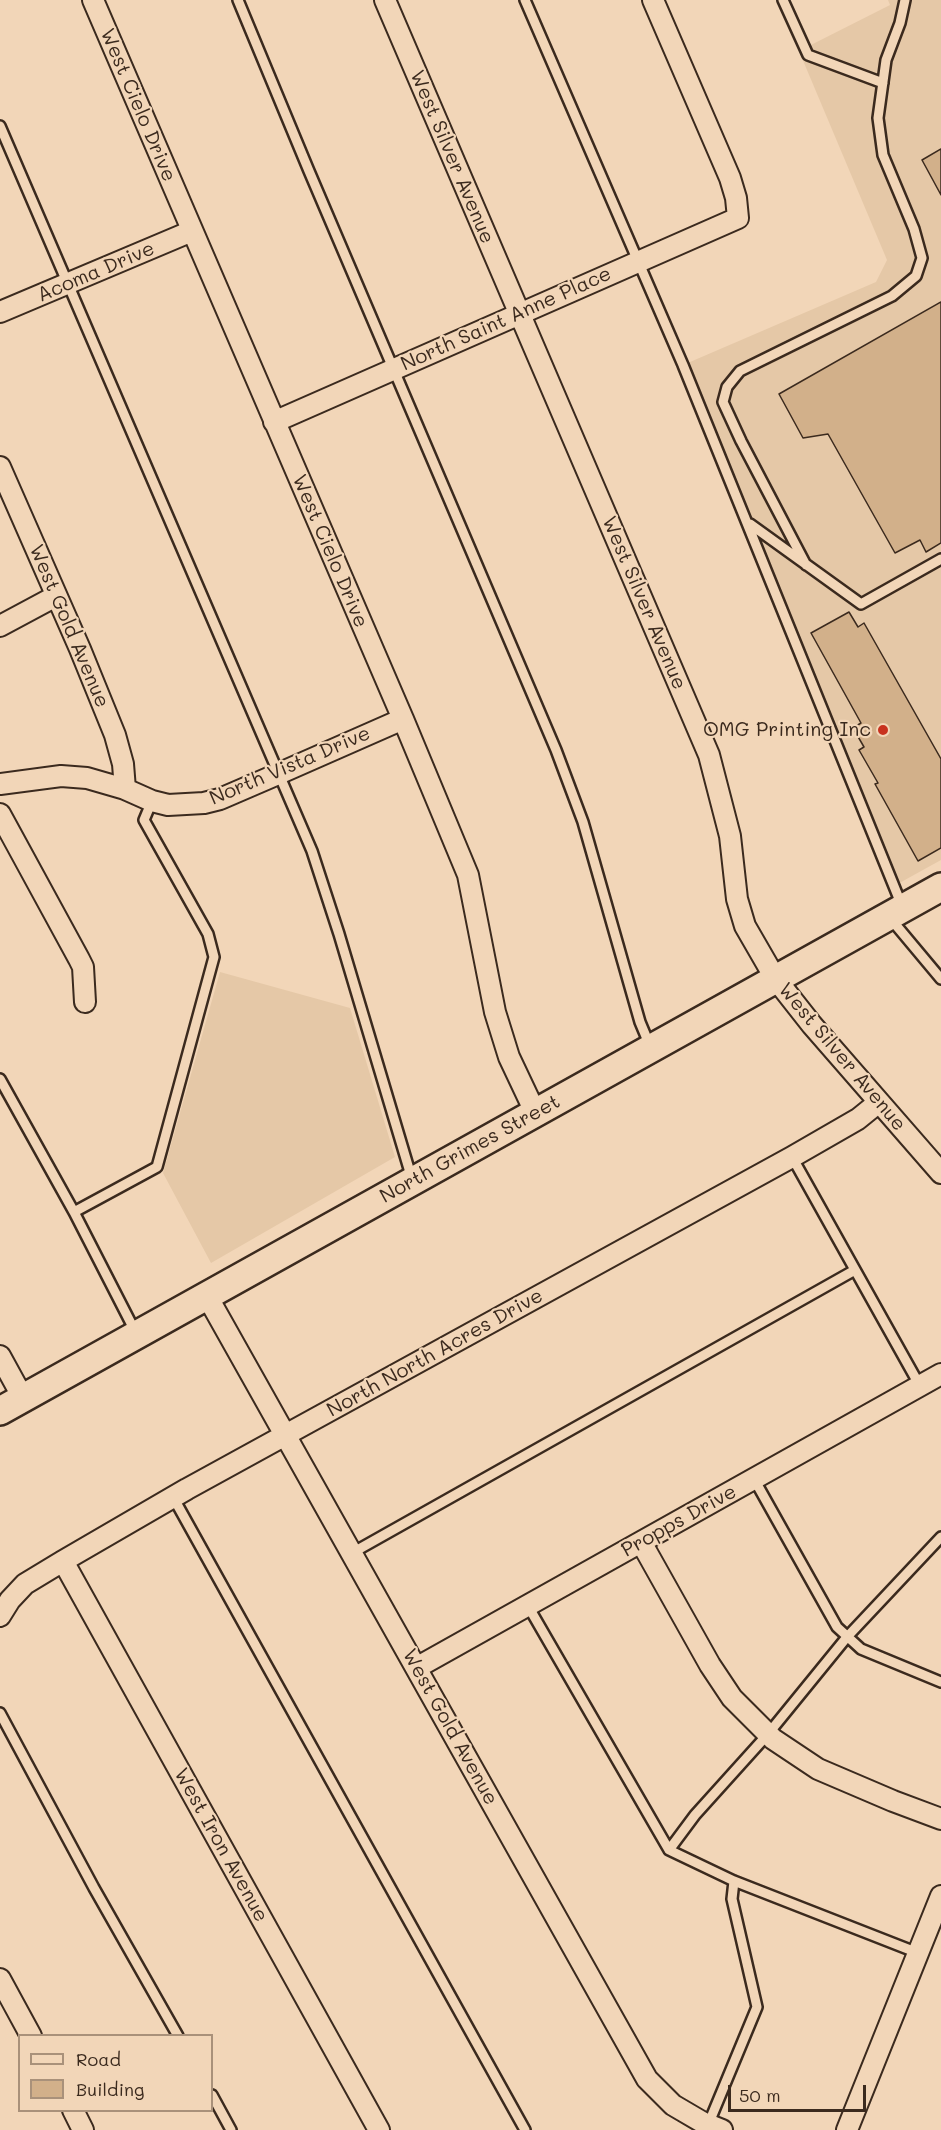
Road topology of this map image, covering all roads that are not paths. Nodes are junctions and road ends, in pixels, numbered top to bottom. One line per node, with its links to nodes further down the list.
1 (93, 0): 10 (street, West Cielo Drive)
2 (238, 0): 15 (lane)
3 (384, 0): 14 (street, West Silver Avenue)
4 (525, 0): 11 (lane)
5 (653, 0): 11 (street, North Saint Anne Place)
6 (783, 0): 8 (lane)
7 (905, 0): 8 (lane)
8 (883, 83): 20 (lane)
9 (0, 126): 12 (lane)
10 (192, 231): 12 (street, Acoma Drive); 16 (street, West Cielo Drive)
11 (638, 262): 14 (street, North Saint Anne Place); 18 (lane)
12 (67, 284): 13 (street, Acoma Drive); 24 (lane)
13 (0, 312)
14 (520, 315): 15 (street, North Saint Anne Place); 31 (street, West Silver Avenue)
15 (394, 368): 16 (street, North Saint Anne Place); 34 (lane)
16 (274, 422): 23 (street, West Cielo Drive)
17 (0, 467): 21 (street, West Gold Avenue)
18 (748, 523): 20 (lane); 30 (lane)
19 (941, 559): 20 (lane)
20 (806, 565)
21 (56, 596): 22 (street); 26 (street, West Gold Avenue)
22 (0, 626)
23 (403, 718): 24 (street, North Vista Drive); 37 (street, West Cielo Drive)
24 (278, 774): 27 (street, North Vista Drive); 40 (lane)
25 (0, 784): 26 (street, North Vista Drive)
26 (125, 789): 27 (street, North Vista Drive)
27 (152, 801): 41 (lane)
28 (0, 814): 33 (street)
29 (941, 887): 30 (main road, North Grimes Street)
30 (896, 912): 31 (main road, North Grimes Street); 32 (lane)
31 (775, 978): 34 (main road, North Grimes Street); 36 (street, West Silver Avenue)
32 (941, 979)
33 (85, 1002)
34 (651, 1048): 37 (main road, North Grimes Street)
35 (0, 1079): 41 (lane)
36 (879, 1102): 38 (street, North North Acres Drive); 39 (street, West Silver Avenue)
37 (535, 1112): 40 (main road, North Grimes Street)
38 (792, 1157): 42 (lane); 49 (street, North North Acres Drive)
39 (941, 1173)
40 (413, 1181): 43 (main road, North Grimes Street)
41 (74, 1212): 44 (lane)
42 (855, 1270): 47 (lane); 54 (lane)
43 (207, 1296): 44 (main road, North Grimes Street); 49 (street, West Gold Avenue)
44 (137, 1335): 48 (main road, North Grimes Street)
45 (0, 1356): 48 (street)
46 (941, 1374): 47 (street, Propps Drive)
47 (920, 1386): 50 (street, Propps Drive)
48 (12, 1404)
49 (286, 1434): 51 (street, North North Acres Drive); 54 (street, West Gold Avenue)
50 (754, 1479): 53 (street, Propps Drive); 58 (lane)
51 (173, 1497): 55 (street, North North Acres Drive); 77 (lane)
52 (941, 1537): 58 (lane)
53 (640, 1542): 56 (street, Propps Drive); 62 (street)
54 (352, 1553): 59 (street, West Gold Avenue)
55 (63, 1561): 57 (street, North North Acres Drive); 76 (street, West Iron Avenue)
56 (528, 1606): 59 (street, Propps Drive); 64 (lane)
57 (0, 1616)
58 (847, 1637): 60 (lane); 62 (lane)
59 (416, 1668): 73 (street, West Gold Avenue)
60 (941, 1682)
61 (0, 1713): 70 (lane)
62 (768, 1734): 63 (street); 64 (lane)
63 (941, 1819)
64 (669, 1850): 65 (lane)
65 (734, 1881): 67 (lane); 73 (lane)
66 (941, 1896): 67 (street)
67 (918, 1953): 78 (street)
68 (0, 1979): 69 (street)
69 (30, 2034)
70 (177, 2034)
71 (213, 2097): 75 (lane)
72 (74, 2112): 74 (street)
73 (712, 2128)
74 (83, 2130)
75 (231, 2130)
76 (379, 2130)
77 (525, 2130)
78 (847, 2130)

